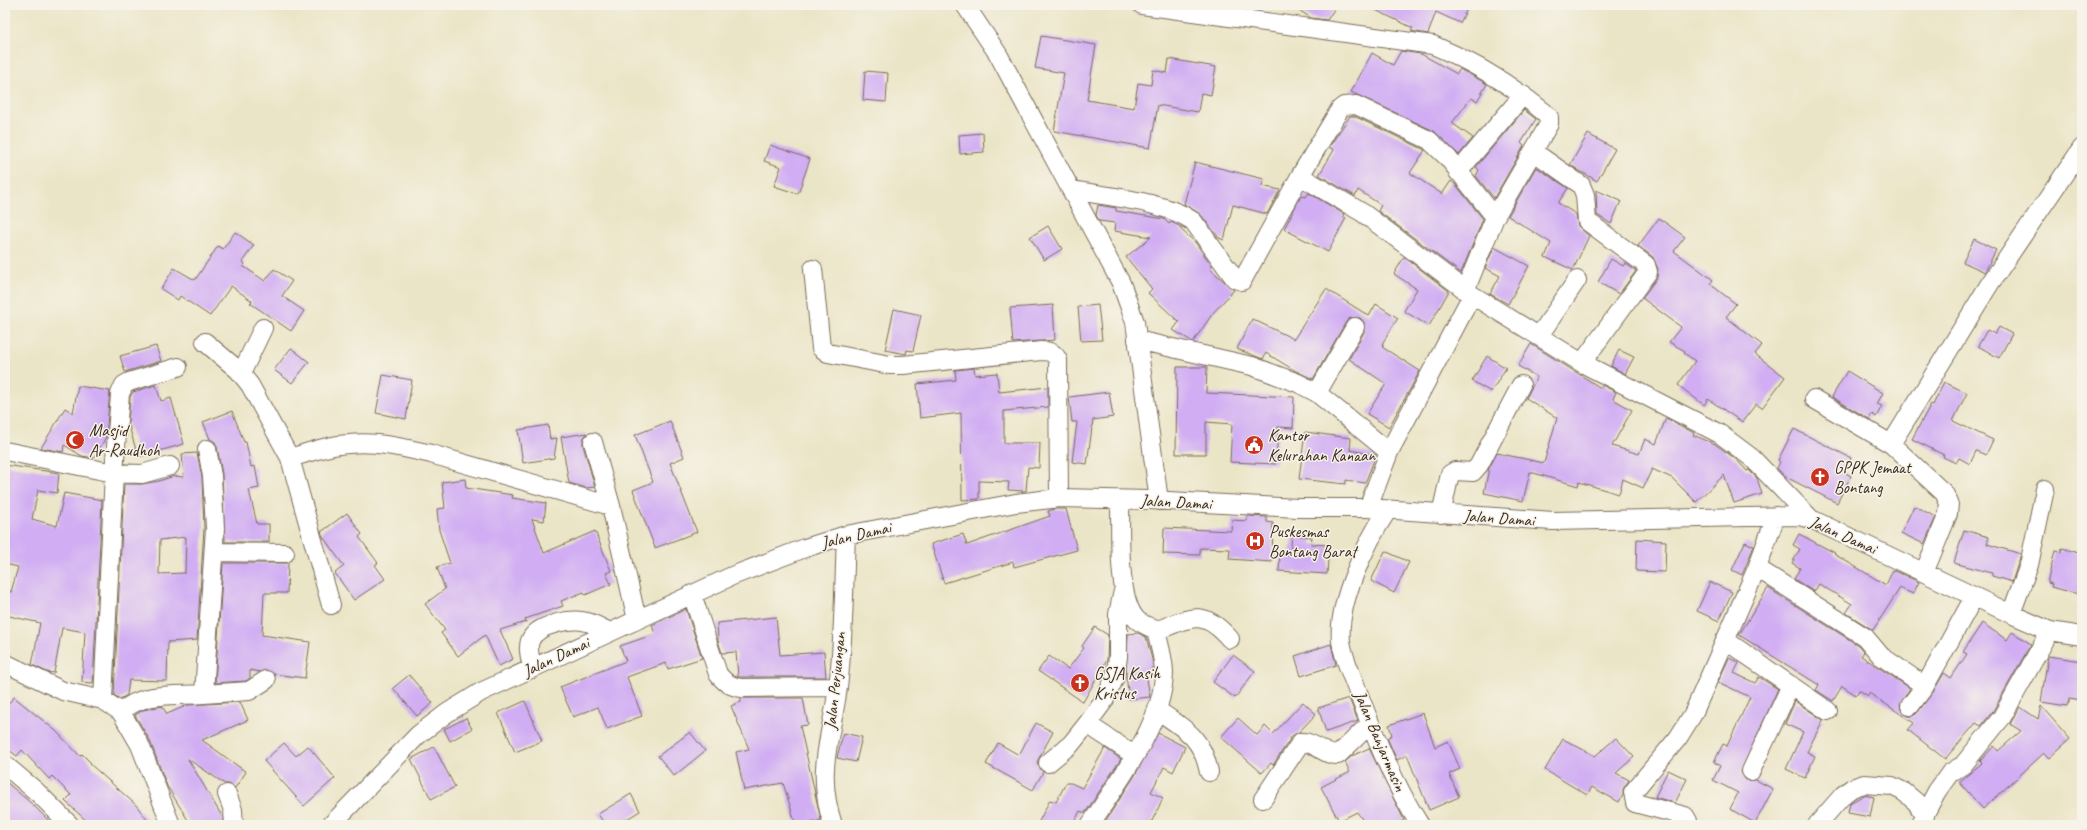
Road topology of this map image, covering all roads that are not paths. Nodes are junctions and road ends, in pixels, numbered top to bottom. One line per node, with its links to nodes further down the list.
1 (965, 5): 8 (street)
2 (1142, 5): 3 (street)
3 (1523, 95): 5 (street); 6 (street)
4 (2082, 148): 25 (street)
5 (1534, 152): 9 (street); 18 (street)
6 (1458, 172): 7 (street); 9 (street)
7 (1300, 176): 8 (street); 12 (street)
8 (1073, 190): 16 (street)
9 (1495, 218): 12 (street)
10 (813, 269): 33 (street)
11 (1577, 280): 15 (street)
12 (1468, 293): 15 (street); 28 (street)
13 (263, 328): 20 (street)
14 (1355, 328): 22 (street)
15 (1540, 336): 18 (street)
16 (1137, 340): 22 (street); 34 (street)
17 (205, 342): 20 (street)
18 (1582, 363): 40 (street)
19 (178, 367): 31 (street)
20 (242, 374): 29 (street)
21 (1521, 385): 38 (street)
22 (1317, 393): 28 (street)
23 (1814, 399): 25 (street)
24 (593, 442): 35 (street)
25 (1891, 444): 45 (street)
26 (207, 449): 42 (street)
27 (5, 451): 31 (street)
28 (1389, 452): 36 (street)
29 (290, 458): 35 (street); 49 (street)
30 (170, 466): 31 (street)
31 (114, 473): 65 (street)
32 (2045, 489): 50 (street)
33 (1060, 498): 34 (street, Jalan Damai); 41 (street, Jalan Damai)
34 (1141, 500): 36 (street, Jalan Damai); 46 (street)
35 (611, 506): 51 (street)
36 (1368, 508): 37 (street, Jalan Damai)
37 (1387, 511): 38 (street, Jalan Damai); 71 (street, Jalan Banjarmasin)
38 (1441, 514): 39 (street, Jalan Damai)
39 (1776, 516): 40 (street, Jalan Damai); 44 (street)
40 (1812, 518): 45 (street, Jalan Damai)
41 (846, 535): 47 (street, Jalan Damai); 63 (street, Jalan Perjuangan)
42 (214, 552): 43 (street); 64 (street)
43 (285, 553)
44 (1757, 568): 57 (street); 62 (street)
45 (1924, 573): 48 (street, Jalan Damai)
46 (1123, 592): 52 (street); 70 (street)
47 (692, 594): 51 (street, Jalan Damai); 63 (street)
48 (1974, 598): 50 (street, Jalan Damai); 62 (street)
49 (331, 606)
50 (2011, 614): 53 (street, Jalan Damai)
51 (637, 620): 54 (street, Jalan Damai)
52 (1156, 631): 56 (street); 67 (street)
53 (2050, 631): 55 (street, Jalan Damai); 79 (street)
54 (610, 632): 59 (street, Jalan Damai); 59 (street)
55 (2082, 636)
56 (1230, 639)
57 (1725, 640): 61 (street); 80 (street)
58 (5, 663): 65 (street)
59 (532, 669): 84 (street, Jalan Damai)
60 (266, 680): 64 (street)
61 (1791, 685): 68 (street); 75 (street)
62 (1925, 686): 66 (street)
63 (838, 687): 85 (street, Jalan Perjuangan)
64 (204, 694): 69 (street)
65 (103, 700): 69 (street)
66 (1910, 706)
67 (1157, 710): 72 (street); 76 (street)
68 (1828, 711)
69 (121, 712): 82 (street)
70 (1087, 724): 72 (street); 73 (street)
71 (1370, 724): 78 (street); 87 (street, Jalan Banjarmasin)
72 (1134, 754): 86 (street)
73 (1048, 763)
74 (5, 765): 81 (street)
75 (1751, 771)
76 (1209, 772)
77 (227, 794): 83 (street)
78 (1263, 799)
79 (1924, 817): 88 (street)
80 (1688, 823)
81 (70, 825)
82 (171, 825)
83 (234, 825)
84 (331, 825)
85 (833, 825)
86 (1090, 825)
87 (1420, 825)
88 (1817, 825)

